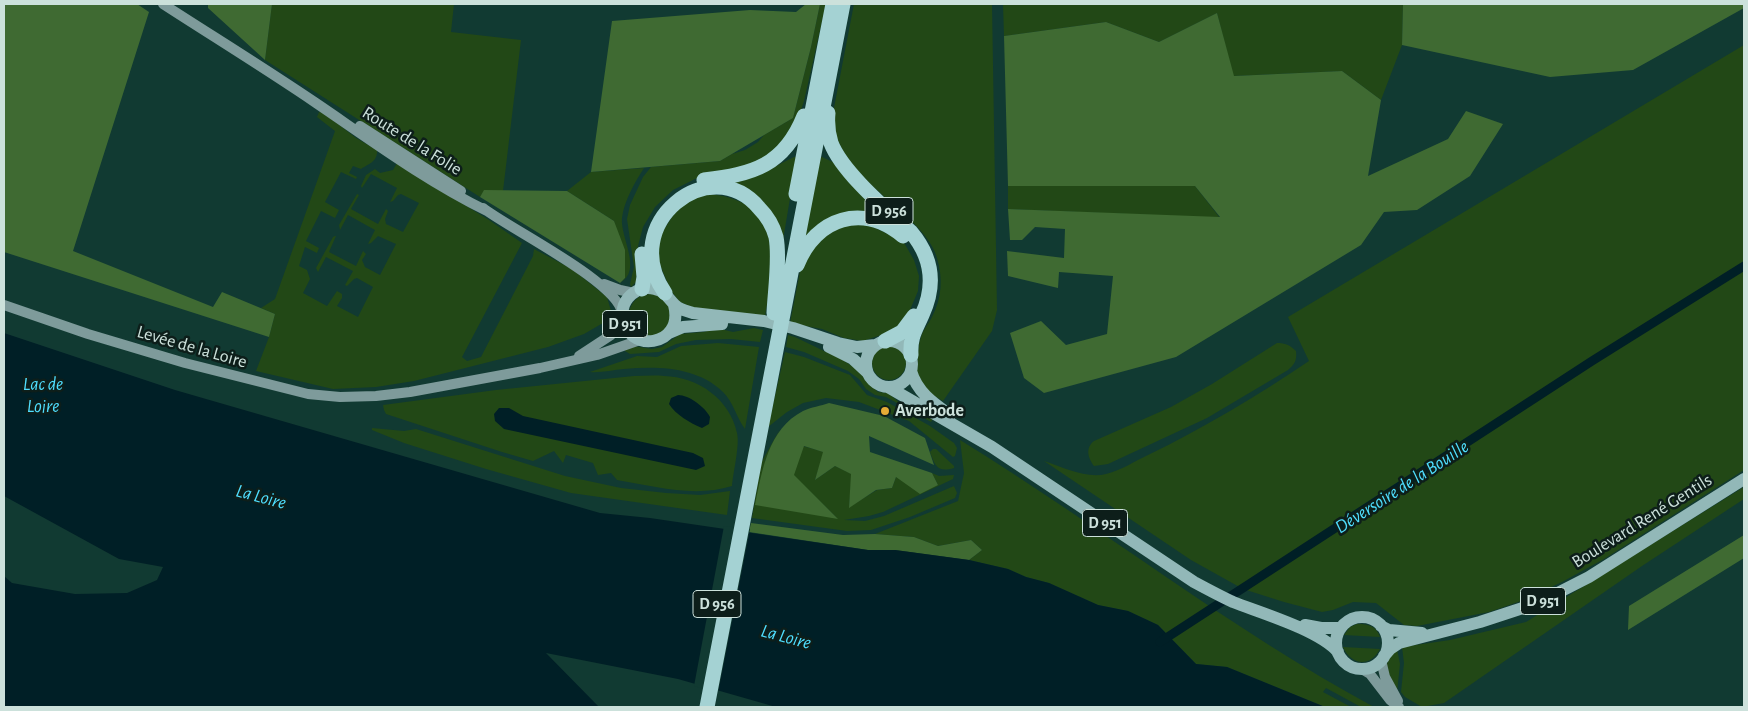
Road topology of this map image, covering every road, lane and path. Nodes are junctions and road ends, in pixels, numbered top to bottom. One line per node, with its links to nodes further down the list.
1 (163, 4): 6 (main road, Route de la Folie)
2 (833, 4): 5 (highway, D 956)
3 (843, 4): 4 (highway, D 956)
4 (831, 70): 7 (highway, D 956); 16 (highway, D 956)
5 (815, 90): 8 (highway, D 956); 11 (highway, D 956)
6 (596, 280): 8 (main road, Route de la Folie); 12 (main road, Route de la Folie)
7 (788, 289): 11 (highway, D 956); 15 (highway, D 956)
8 (638, 291): 9 (main road, D 951); 12 (main road, D 951)
9 (670, 299): 11 (highway, D 956); 13 (main road, D 951); 15 (main road, D 951)
10 (4, 305): 17 (main road, Levée de la Loire / D 951)
11 (778, 314): 23 (highway, D 956)
12 (623, 318): 14 (main road, D 951); 17 (main road, D 951)
13 (669, 333): 14 (main road, D 951); 19 (main road, D 951)
14 (640, 340): 17 (main road, D 951)
15 (880, 343): 16 (main road, D 951); 19 (main road)
16 (910, 355): 18 (main road, D 951)
17 (570, 361)
18 (911, 371): 20 (main road); 21 (main road, D 951)
19 (867, 372): 20 (main road, D 951)
20 (888, 387): 21 (main road, D 951)
21 (992, 447): 24 (main road, D 951)
22 (1744, 479): 27 (main road, Boulevard René Gentils / D 951)
23 (741, 502): 31 (highway, D 956); 32 (highway, D 956)
24 (1266, 615): 26 (main road, D 951); 28 (main road, D 951)
25 (1381, 626): 26 (main road); 27 (main road, Boulevard René Gentils / D 951); 29 (main road)
26 (1341, 628): 28 (main road)
27 (1445, 632): 29 (main road, Boulevard René Gentils / D 951)
28 (1338, 652): 30 (main road)
29 (1382, 658): 30 (main road); 34 (main road)
30 (1360, 668): 33 (main road)
31 (698, 707)
32 (707, 707)
33 (1399, 707)
34 (1404, 707)

